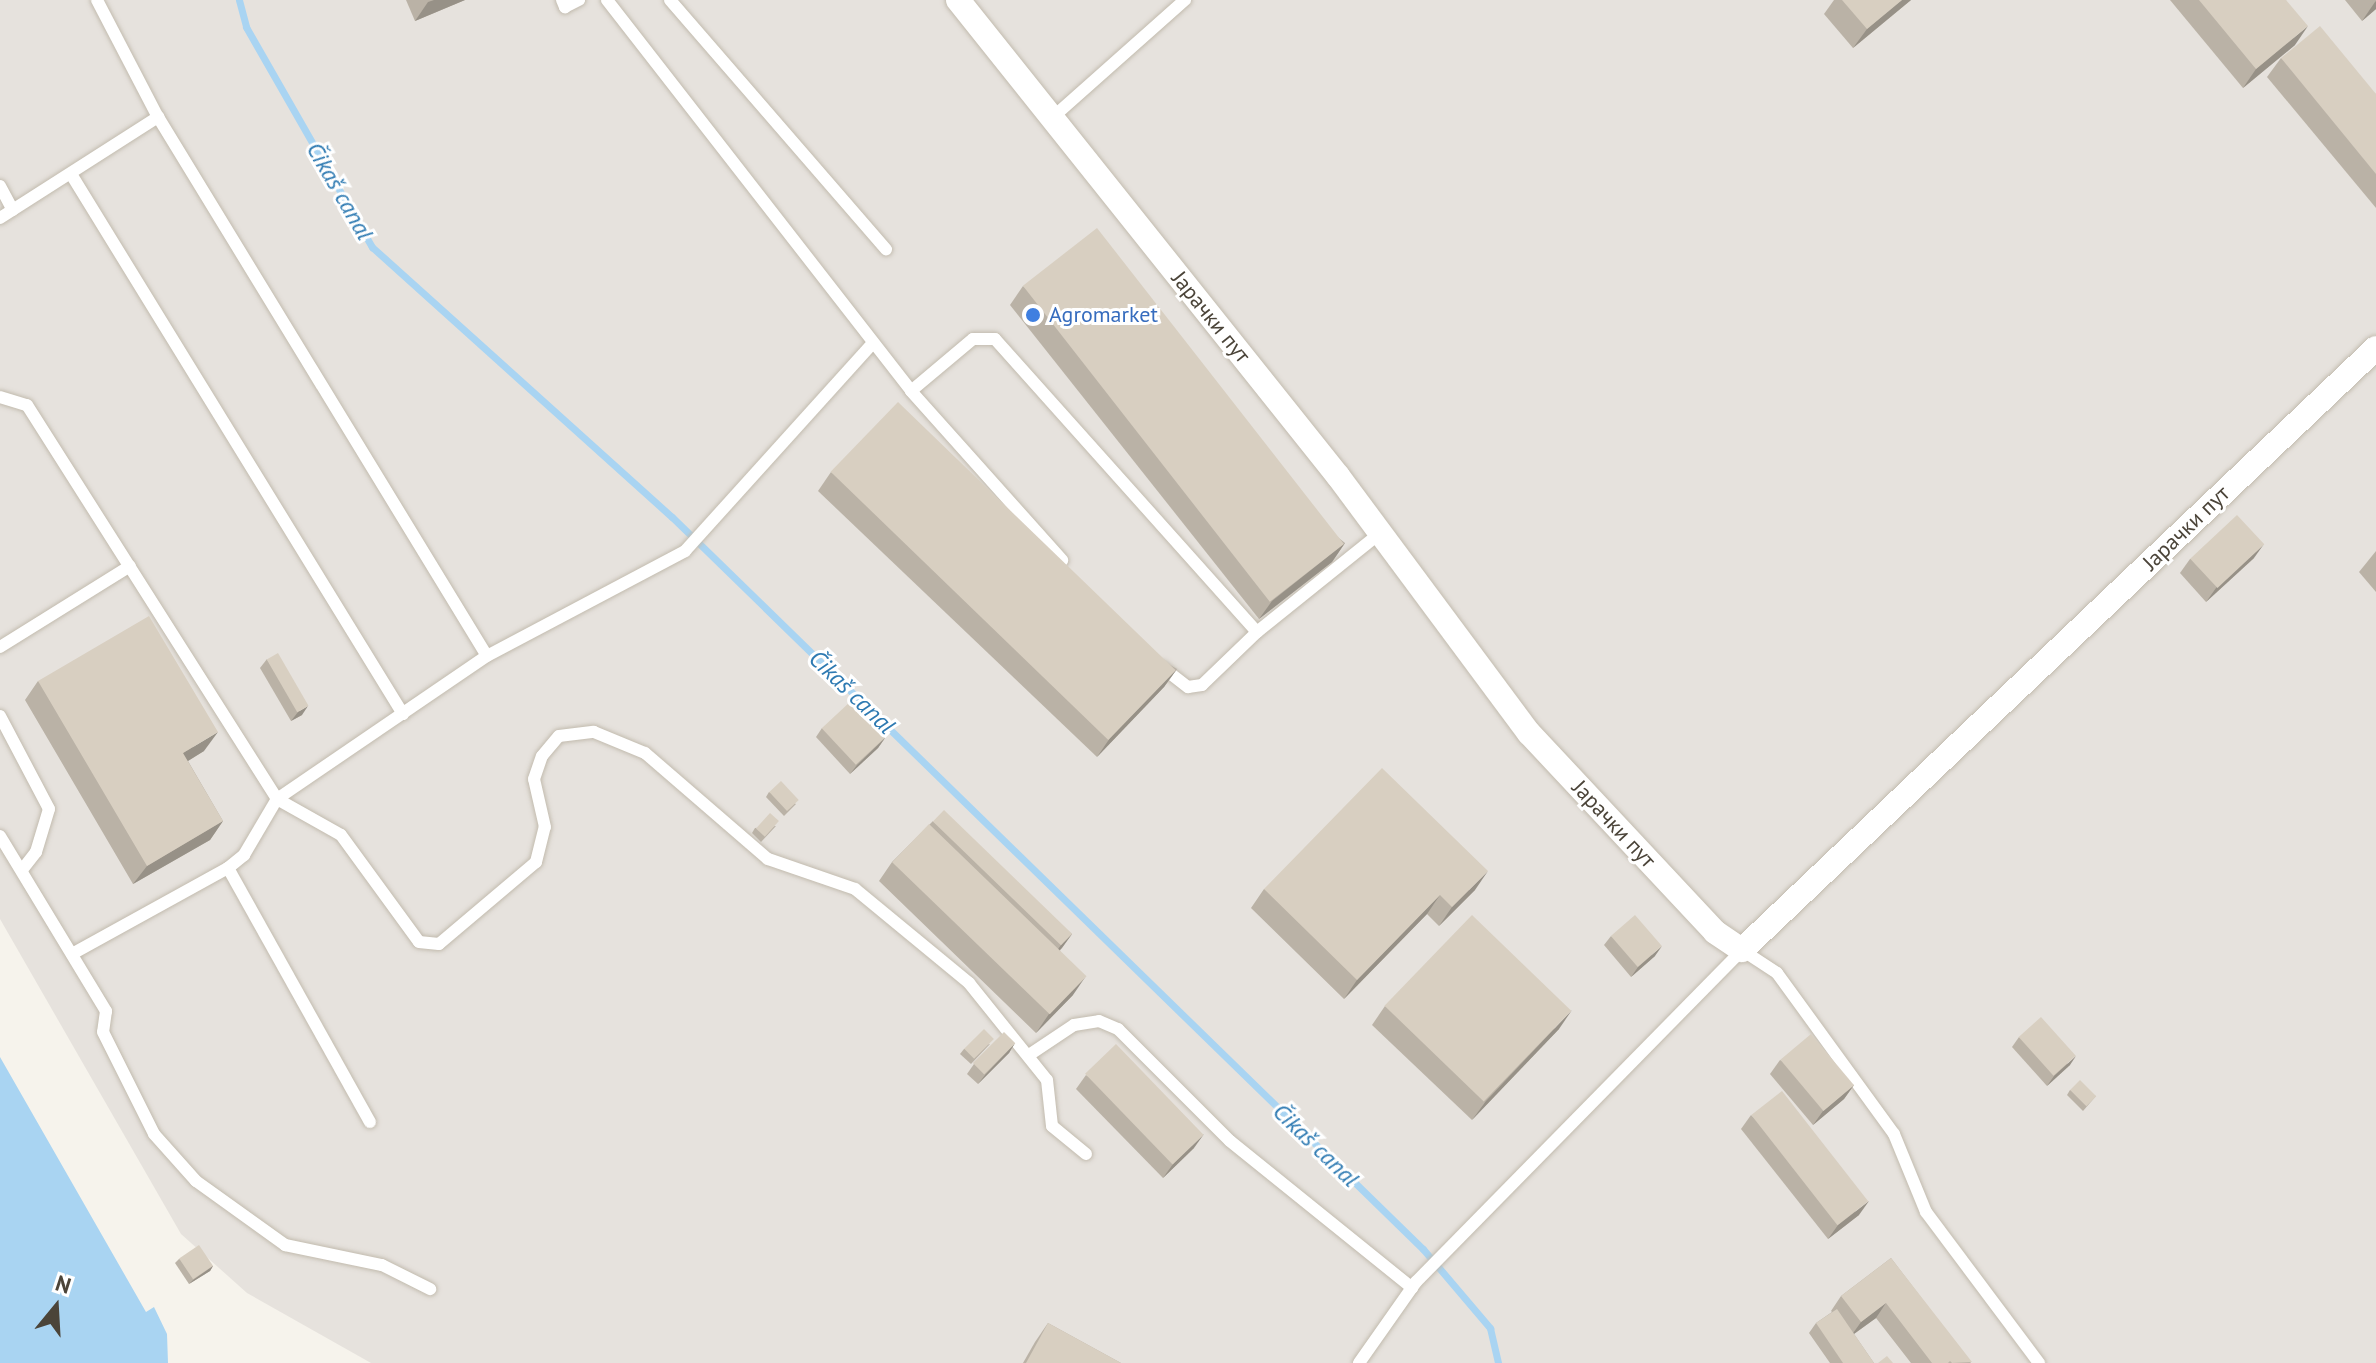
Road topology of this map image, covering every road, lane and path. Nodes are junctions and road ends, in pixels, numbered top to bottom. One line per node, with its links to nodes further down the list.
1 (97, 0): 8 (lane)
2 (562, 0): 3 (lane)
3 (579, 0)
4 (607, 0): 15 (lane)
5 (670, 0): 14 (lane)
6 (958, 0): 9 (street, Јарачки пут)
7 (1185, 0): 9 (lane)
8 (158, 117): 10 (lane); 24 (lane)
9 (1052, 118): 19 (street, Јарачки пут)
10 (71, 174): 12 (lane); 26 (lane)
11 (0, 186): 12 (lane)
12 (13, 210): 13 (lane)
13 (0, 218)
14 (886, 249)
15 (873, 343): 17 (lane); 24 (lane)
16 (2376, 348): 32 (street, Јарачки пут)
17 (911, 391): 21 (lane); 22 (lane)
18 (0, 397): 20 (lane)
19 (1380, 533): 22 (lane); 32 (street, Јарачки пут)
20 (130, 566): 23 (lane); 28 (lane)
21 (1078, 577)
22 (1257, 632): 25 (lane)
23 (0, 647)
24 (487, 656): 26 (lane)
25 (1153, 657)
26 (403, 714): 28 (lane)
27 (0, 716): 31 (lane)
28 (277, 799): 30 (lane); 34 (lane)
29 (0, 836): 31 (lane)
30 (228, 868): 33 (lane); 35 (lane)
31 (22, 870): 33 (lane)
32 (1742, 950): 37 (lane); 40 (lane)
33 (72, 954): 38 (lane)
34 (1029, 1055): 36 (lane); 37 (lane)
35 (370, 1122)
36 (1086, 1154)
37 (1414, 1285): 39 (lane)
38 (430, 1289)
39 (1359, 1363)
40 (2039, 1363)

